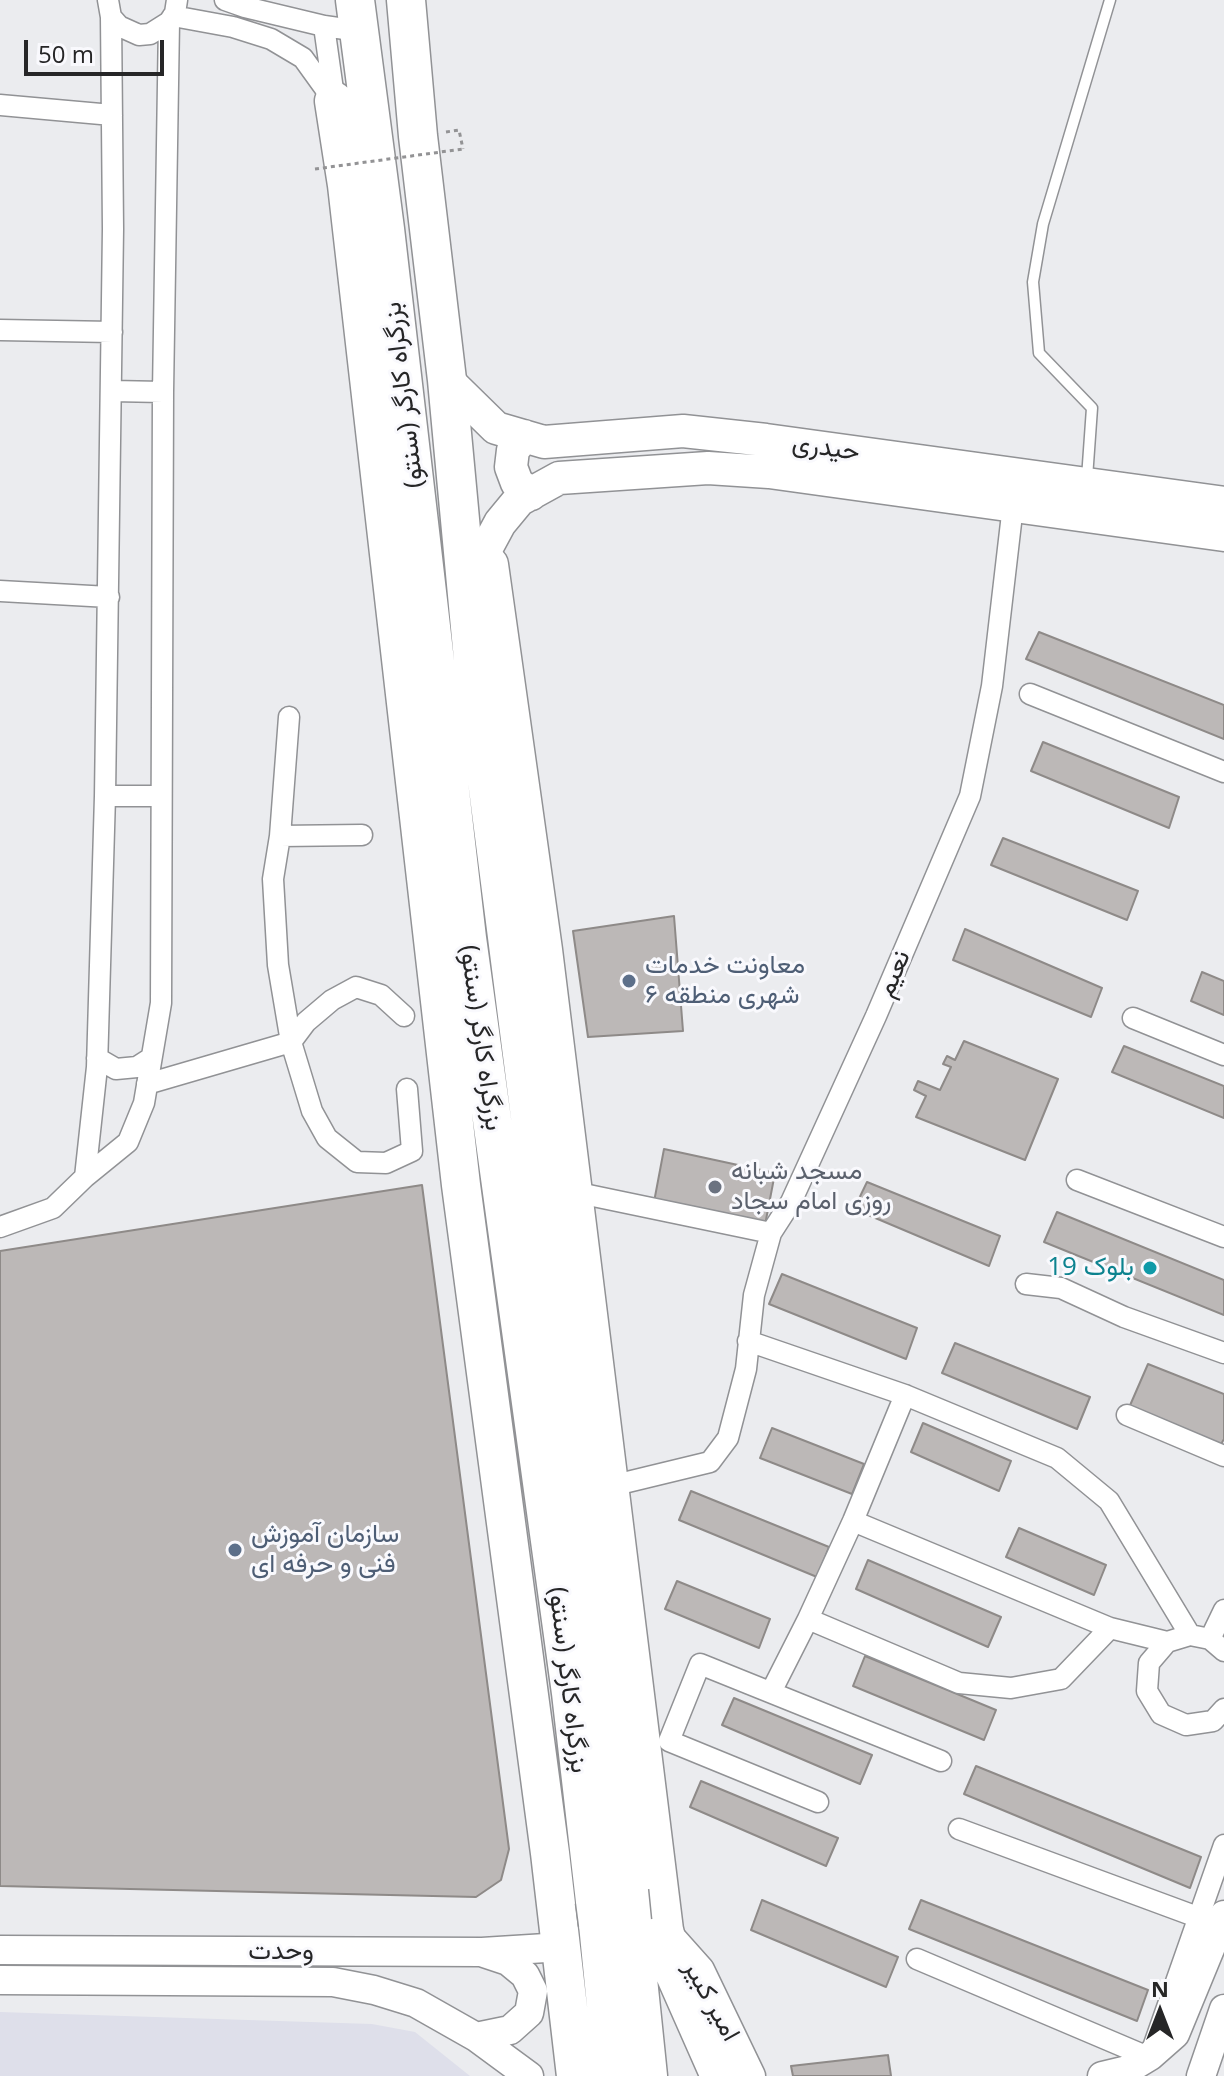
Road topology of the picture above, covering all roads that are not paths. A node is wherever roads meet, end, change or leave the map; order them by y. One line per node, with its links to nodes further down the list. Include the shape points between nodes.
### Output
1 (225, 0): 6 (street)
2 (406, 0): 12 (highway, بزرگراه کارگر (سنتو))
3 (1110, 0): 16 (lane, via 1043,224 1033,282 1039,353 1092,408)
4 (110, 8): 5 (street, via 128,32 139,35 160,30); 9 (street)
5 (173, 13): 7 (street, via 271,39 303,58); 14 (street)
6 (346, 19): 7 (street); 78 (highway, بزرگراه کارگر (سنتو), bridge, via 385,229 467,938 571,1693)
7 (334, 101): 66 (highway, via 461,1185)
8 (0, 105): 9 (street)
9 (112, 115): 11 (street)
10 (0, 330): 11 (street)
11 (112, 332): 13 (street)
12 (447, 380): 15 (main road, حیدری, via 496,428); 21 (highway, via 479,435); 79 (highway, بزرگراه کارگر (سنتو), bridge, via 477,702 604,1688)
13 (112, 391): 14 (street); 23 (street)
14 (163, 392): 28 (street)
15 (524, 436): 17 (main road, حیدری, via 544,442 683,431 766,440); 18 (main road, via 513,450 511,467 517,483)
16 (1086, 484): 17 (main road, حیدری); 19 (main road, حیدری)
17 (1015, 490): 18 (main road, حیدری, via 708,468 559,478); 20 (main road, حیدری); 43 (street, نعیم, via 992,686 970,796 798,1188)
18 (531, 494): 21 (main road, حیدری, via 500,523)
19 (1224, 503)
20 (1224, 535)
21 (486, 549): 41 (highway)
22 (0, 591): 23 (street)
23 (109, 597): 27 (street)
24 (1030, 694): 26 (street)
25 (289, 717): 30 (street)
26 (1224, 772)
27 (105, 796): 28 (street); 35 (street)
28 (161, 796): 36 (street, via 161,1003)
29 (362, 835): 30 (street)
30 (280, 836): 33 (street, via 274,908)
31 (404, 1016): 33 (street, via 381,995 356,987 332,1000)
32 (1133, 1018): 34 (street)
33 (291, 1042): 37 (street); 38 (street, via 312,1111 327,1138 357,1162 386,1163 412,1151)
34 (1224, 1055)
35 (97, 1058): 36 (street, via 116,1069 137,1067); 39 (street)
36 (151, 1058): 37 (street)
37 (147, 1084): 39 (street, via 128,1142)
38 (407, 1089)
39 (85, 1177): 42 (street, via 53,1208)
40 (1077, 1180): 44 (street)
41 (574, 1192): 43 (street); 51 (highway)
42 (0, 1227)
43 (771, 1233): 46 (street, نعیم)
44 (1224, 1237)
45 (1026, 1284): 47 (street, via 1061,1288)
46 (748, 1341): 48 (street); 51 (street, نعیم, via 728,1438 710,1462)
47 (1224, 1353)
48 (905, 1395): 52 (street); 57 (street, via 1057,1458 1109,1501)
49 (1127, 1415): 50 (street)
50 (1224, 1456)
51 (611, 1486): 65 (highway)
52 (853, 1521): 54 (street); 55 (street)
53 (1224, 1610): 57 (street)
54 (808, 1619): 55 (street, via 959,1683 1011,1688 1061,1679); 58 (street)
55 (1110, 1628): 56 (street)
56 (1167, 1642): 57 (street); 59 (street, via 1149,1663 1147,1691 1161,1714 1186,1725 1213,1721)
57 (1208, 1642)
58 (771, 1692): 60 (street); 61 (street, via 700,1664 669,1741)
59 (1224, 1709)
60 (941, 1761)
61 (818, 1802)
62 (959, 1829): 64 (street)
63 (1224, 1845): 64 (street)
64 (1212, 1917): 72 (main road); 74 (street)
65 (664, 1930): 66 (highway, via 637,1915 612,1914 585,1922); 80 (highway, via 674,1972); 81 (main road, امیر کبیر, via 700,1970)
66 (562, 1947): 68 (main road, وحدت); 77 (highway)
67 (0, 1950): 68 (main road, وحدت)
68 (482, 1952): 73 (main road, via 508,1961 525,1975 533,1991 529,2013 510,2030)
69 (917, 1959): 74 (street)
70 (0, 1980): 73 (main road, وحدت, via 333,1982 416,2003)
71 (1224, 2009): 75 (main road)
72 (1175, 2034): 74 (main road); 75 (main road, via 1183,2057)
73 (476, 2037): 76 (main road, وحدت)
74 (1149, 2056): 82 (main road, via 1127,2070)
75 (1204, 2063)
76 (529, 2076)
77 (576, 2076)
78 (613, 2076)
79 (648, 2076)
80 (720, 2076)
81 (751, 2076)
82 (1102, 2076)

